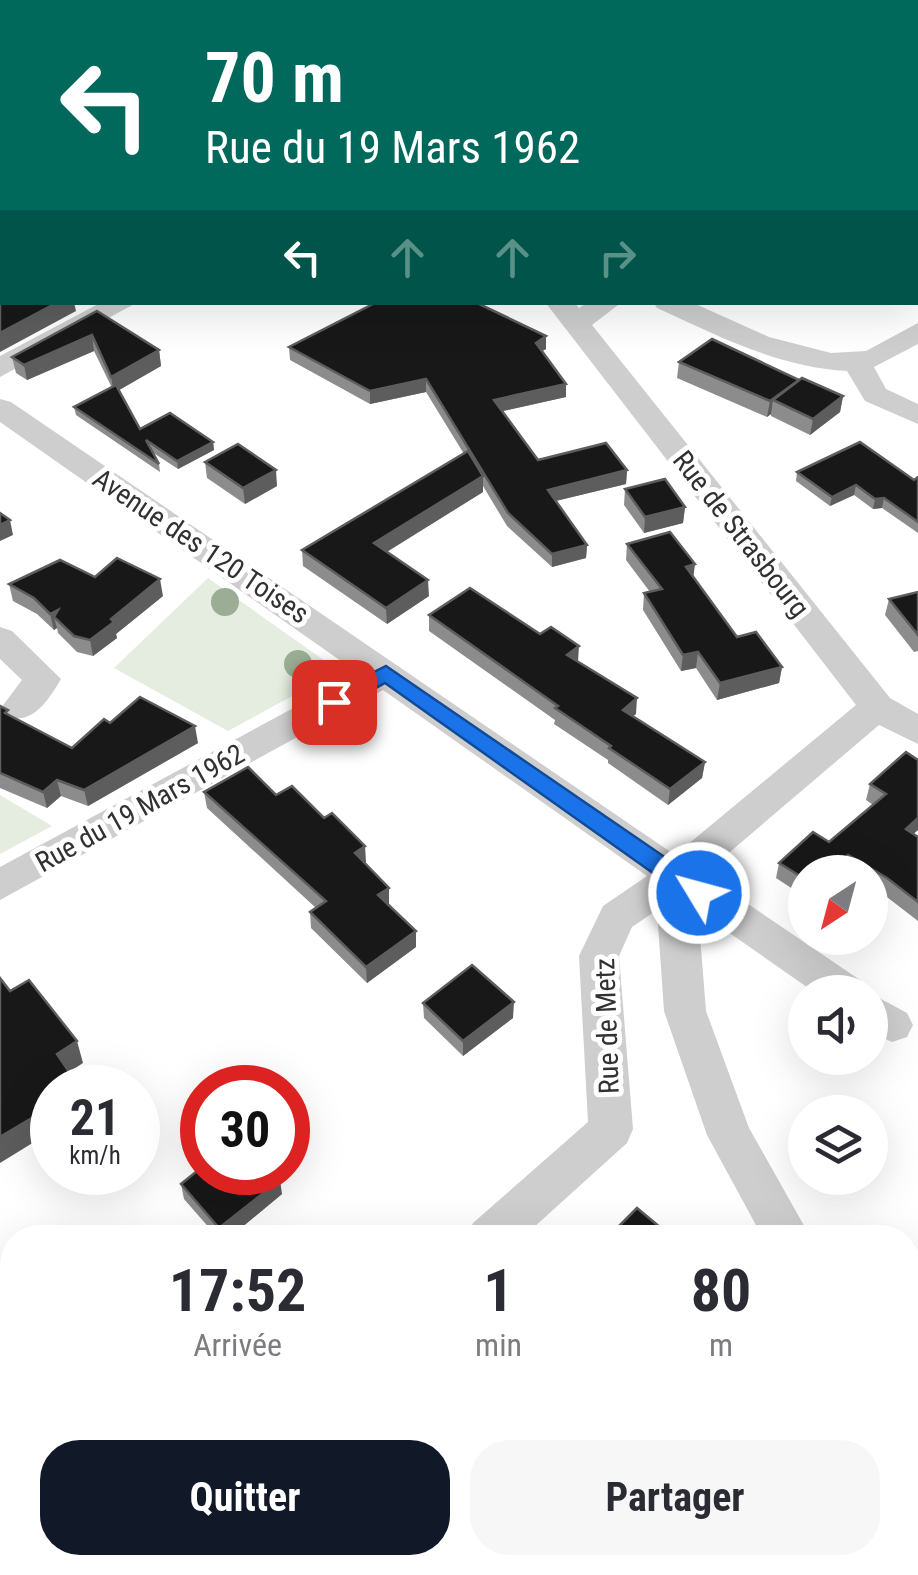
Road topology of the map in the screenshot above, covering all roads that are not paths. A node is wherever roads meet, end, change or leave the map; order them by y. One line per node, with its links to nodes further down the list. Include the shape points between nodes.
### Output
1 (118, 305): 7 (street)
2 (597, 305): 4 (street, Rue de Strasbourg)
3 (674, 305): 6 (street, via 784,355)
4 (567, 313): 12 (street, Rue de Strasbourg)
5 (918, 332): 6 (street)
6 (856, 364): 9 (street, via 875,396)
7 (0, 368)
8 (0, 408): 11 (street, Avenue des 120 Toises)
9 (918, 416)
10 (0, 639): 13 (street, via 43,679)
11 (386, 673): 15 (street, Avenue des 120 Toises); 16 (street, Rue du 19 Mars 1962)
12 (877, 707): 14 (street, Rue de Strasbourg); 15 (street, Rue de Metz)
13 (18, 708)
14 (918, 731)
15 (675, 877): 17 (street, Avenue des 120 Toises); 18 (street, Rue de Metz, via 617,917 598,956 611,1129); 19 (street, via 685,1011 729,1135)
16 (0, 885)
17 (820, 975)
18 (504, 1225)
19 (781, 1225)

